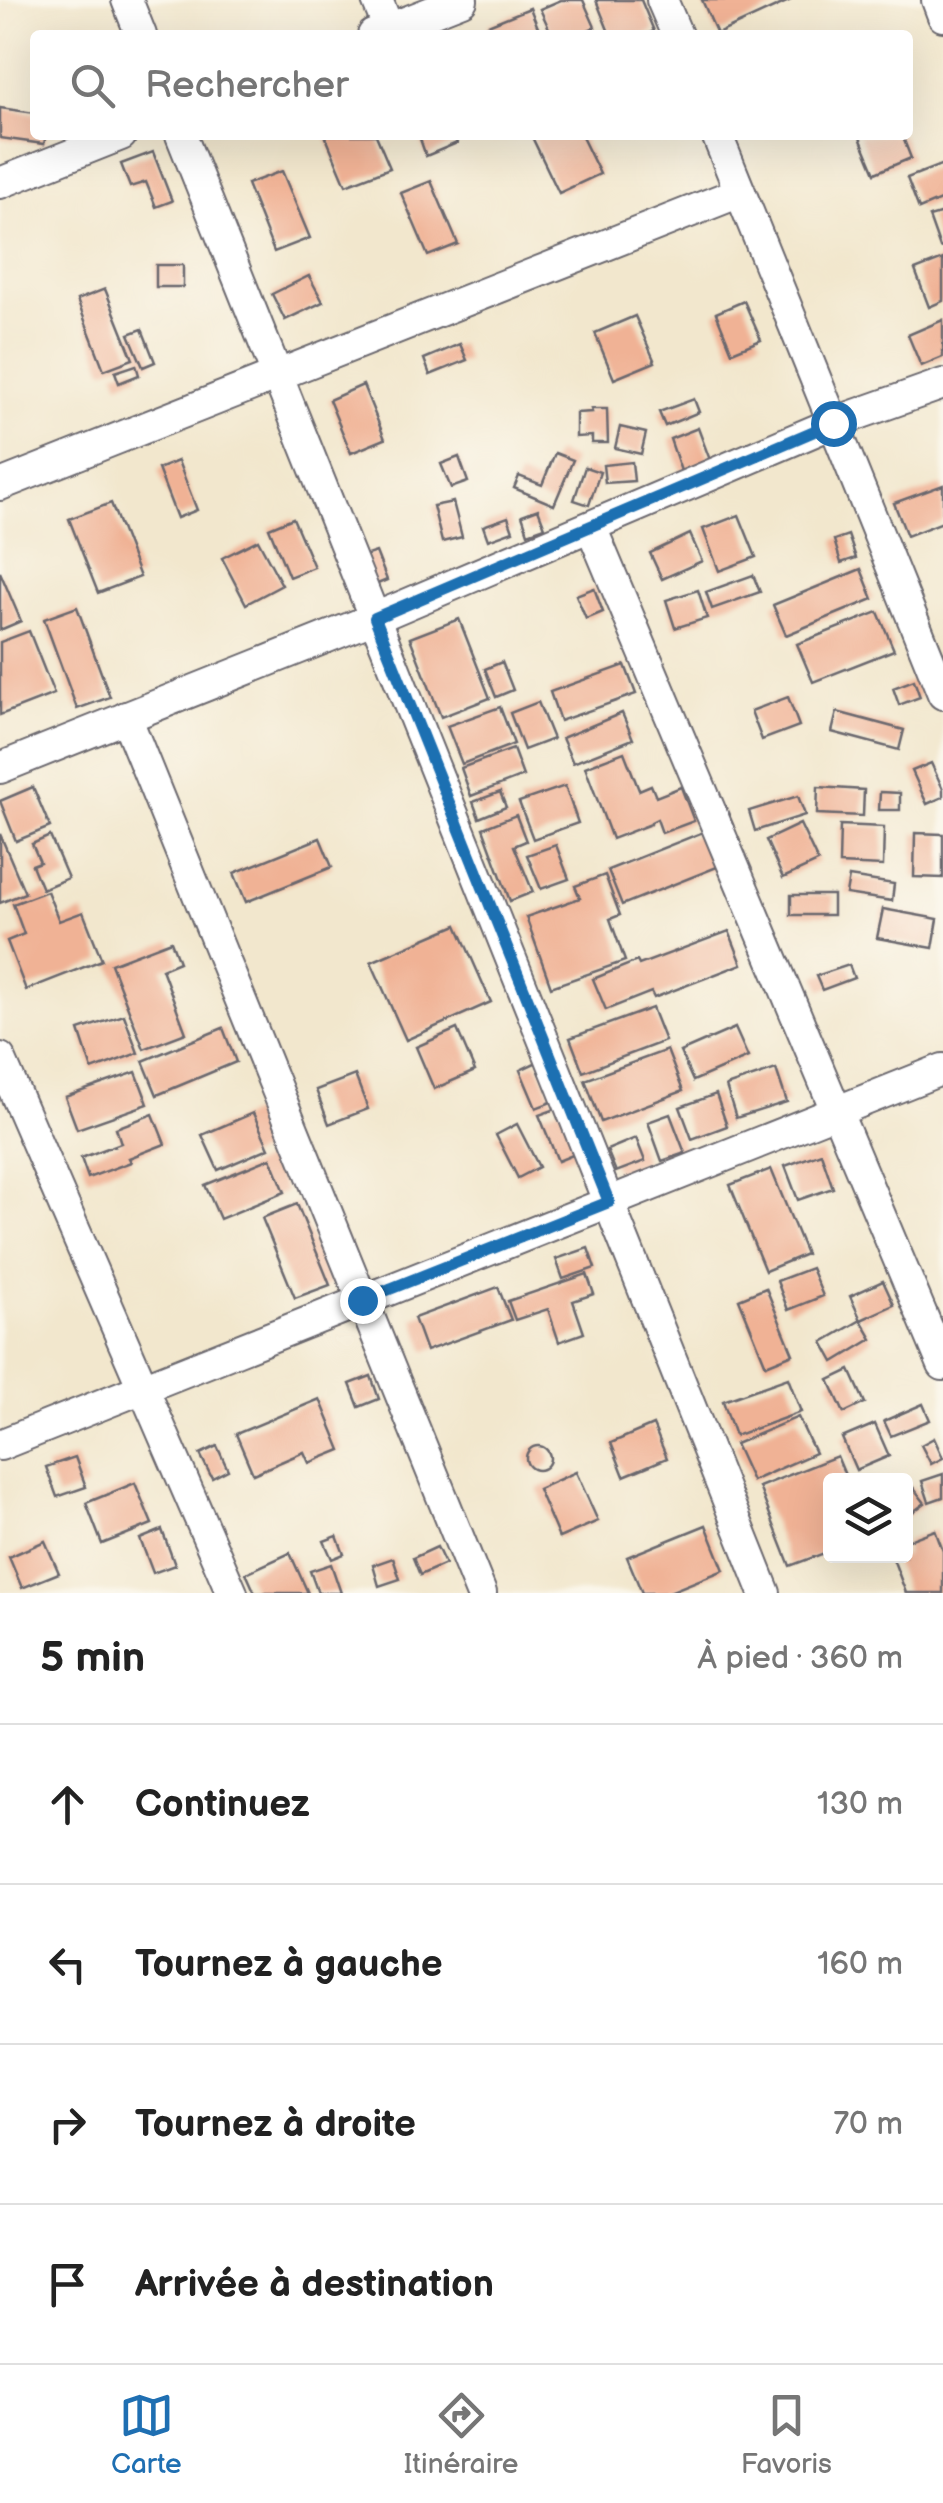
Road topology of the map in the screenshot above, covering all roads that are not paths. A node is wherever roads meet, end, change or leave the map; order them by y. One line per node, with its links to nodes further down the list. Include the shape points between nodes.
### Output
1 (127, 0): 7 (street)
2 (377, 0): 8 (street)
3 (462, 0): 9 (street)
4 (662, 0): 10 (street)
5 (936, 0): 6 (street)
6 (943, 16)
7 (139, 30)
8 (381, 30)
9 (386, 30)
10 (674, 30)
11 (108, 140): 14 (street)
12 (184, 140): 16 (street)
13 (719, 140): 15 (street)
14 (0, 183)
15 (740, 192): 16 (street); 18 (street)
16 (278, 375): 19 (street); 21 (street)
17 (943, 384): 18 (street)
18 (833, 423): 20 (street); 22 (street)
19 (0, 485)
20 (591, 527): 21 (street); 27 (street)
21 (375, 618): 23 (street); 28 (street)
22 (943, 694)
23 (126, 718): 24 (street); 29 (street)
24 (0, 768)
25 (0, 1058): 31 (street)
26 (943, 1069): 27 (street)
27 (836, 1111): 28 (street); 30 (street)
28 (609, 1202): 29 (street); 35 (street)
29 (362, 1300): 31 (street); 34 (street)
30 (943, 1365)
31 (144, 1388): 32 (street); 33 (street)
32 (0, 1444)
33 (232, 1593)
34 (481, 1593)
35 (766, 1593)

